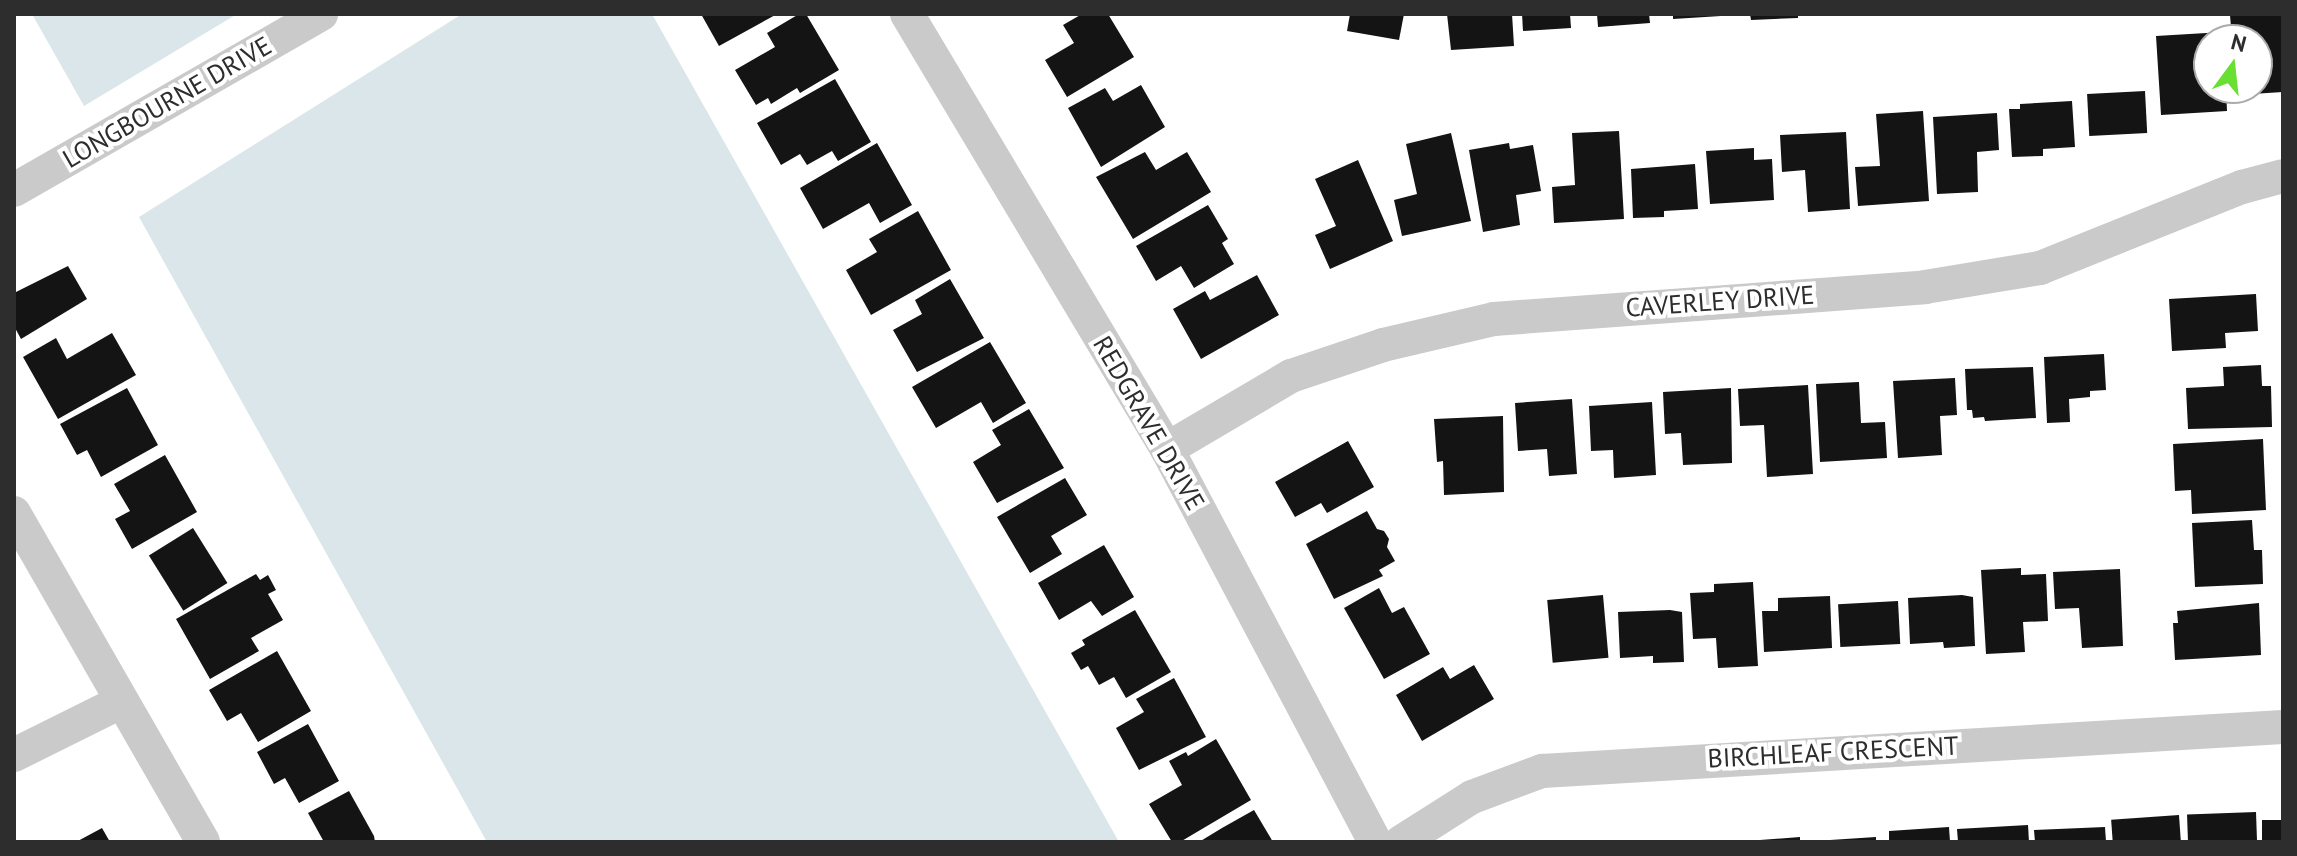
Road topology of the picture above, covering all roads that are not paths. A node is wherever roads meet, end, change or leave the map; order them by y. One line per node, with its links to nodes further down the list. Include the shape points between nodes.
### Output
1 (321, 14): 4 (street, LONGBOURNE DRIVE)
2 (907, 14): 5 (street, REDGRAVE DRIVE)
3 (2283, 176): 5 (street, CAVERLEY DRIVE, via 2242,187 2040,268 1925,287 1507,318 1383,345 1291,376)
4 (14, 190)
5 (1167, 449): 11 (street, REDGRAVE DRIVE)
6 (14, 513): 7 (street)
7 (121, 702): 9 (street); 10 (street)
8 (2283, 727): 12 (street, BIRCHLEAF CRESCENT, via 1542,771 1472,797)
9 (14, 755)
10 (203, 842)
11 (1375, 842)
12 (1401, 842)

